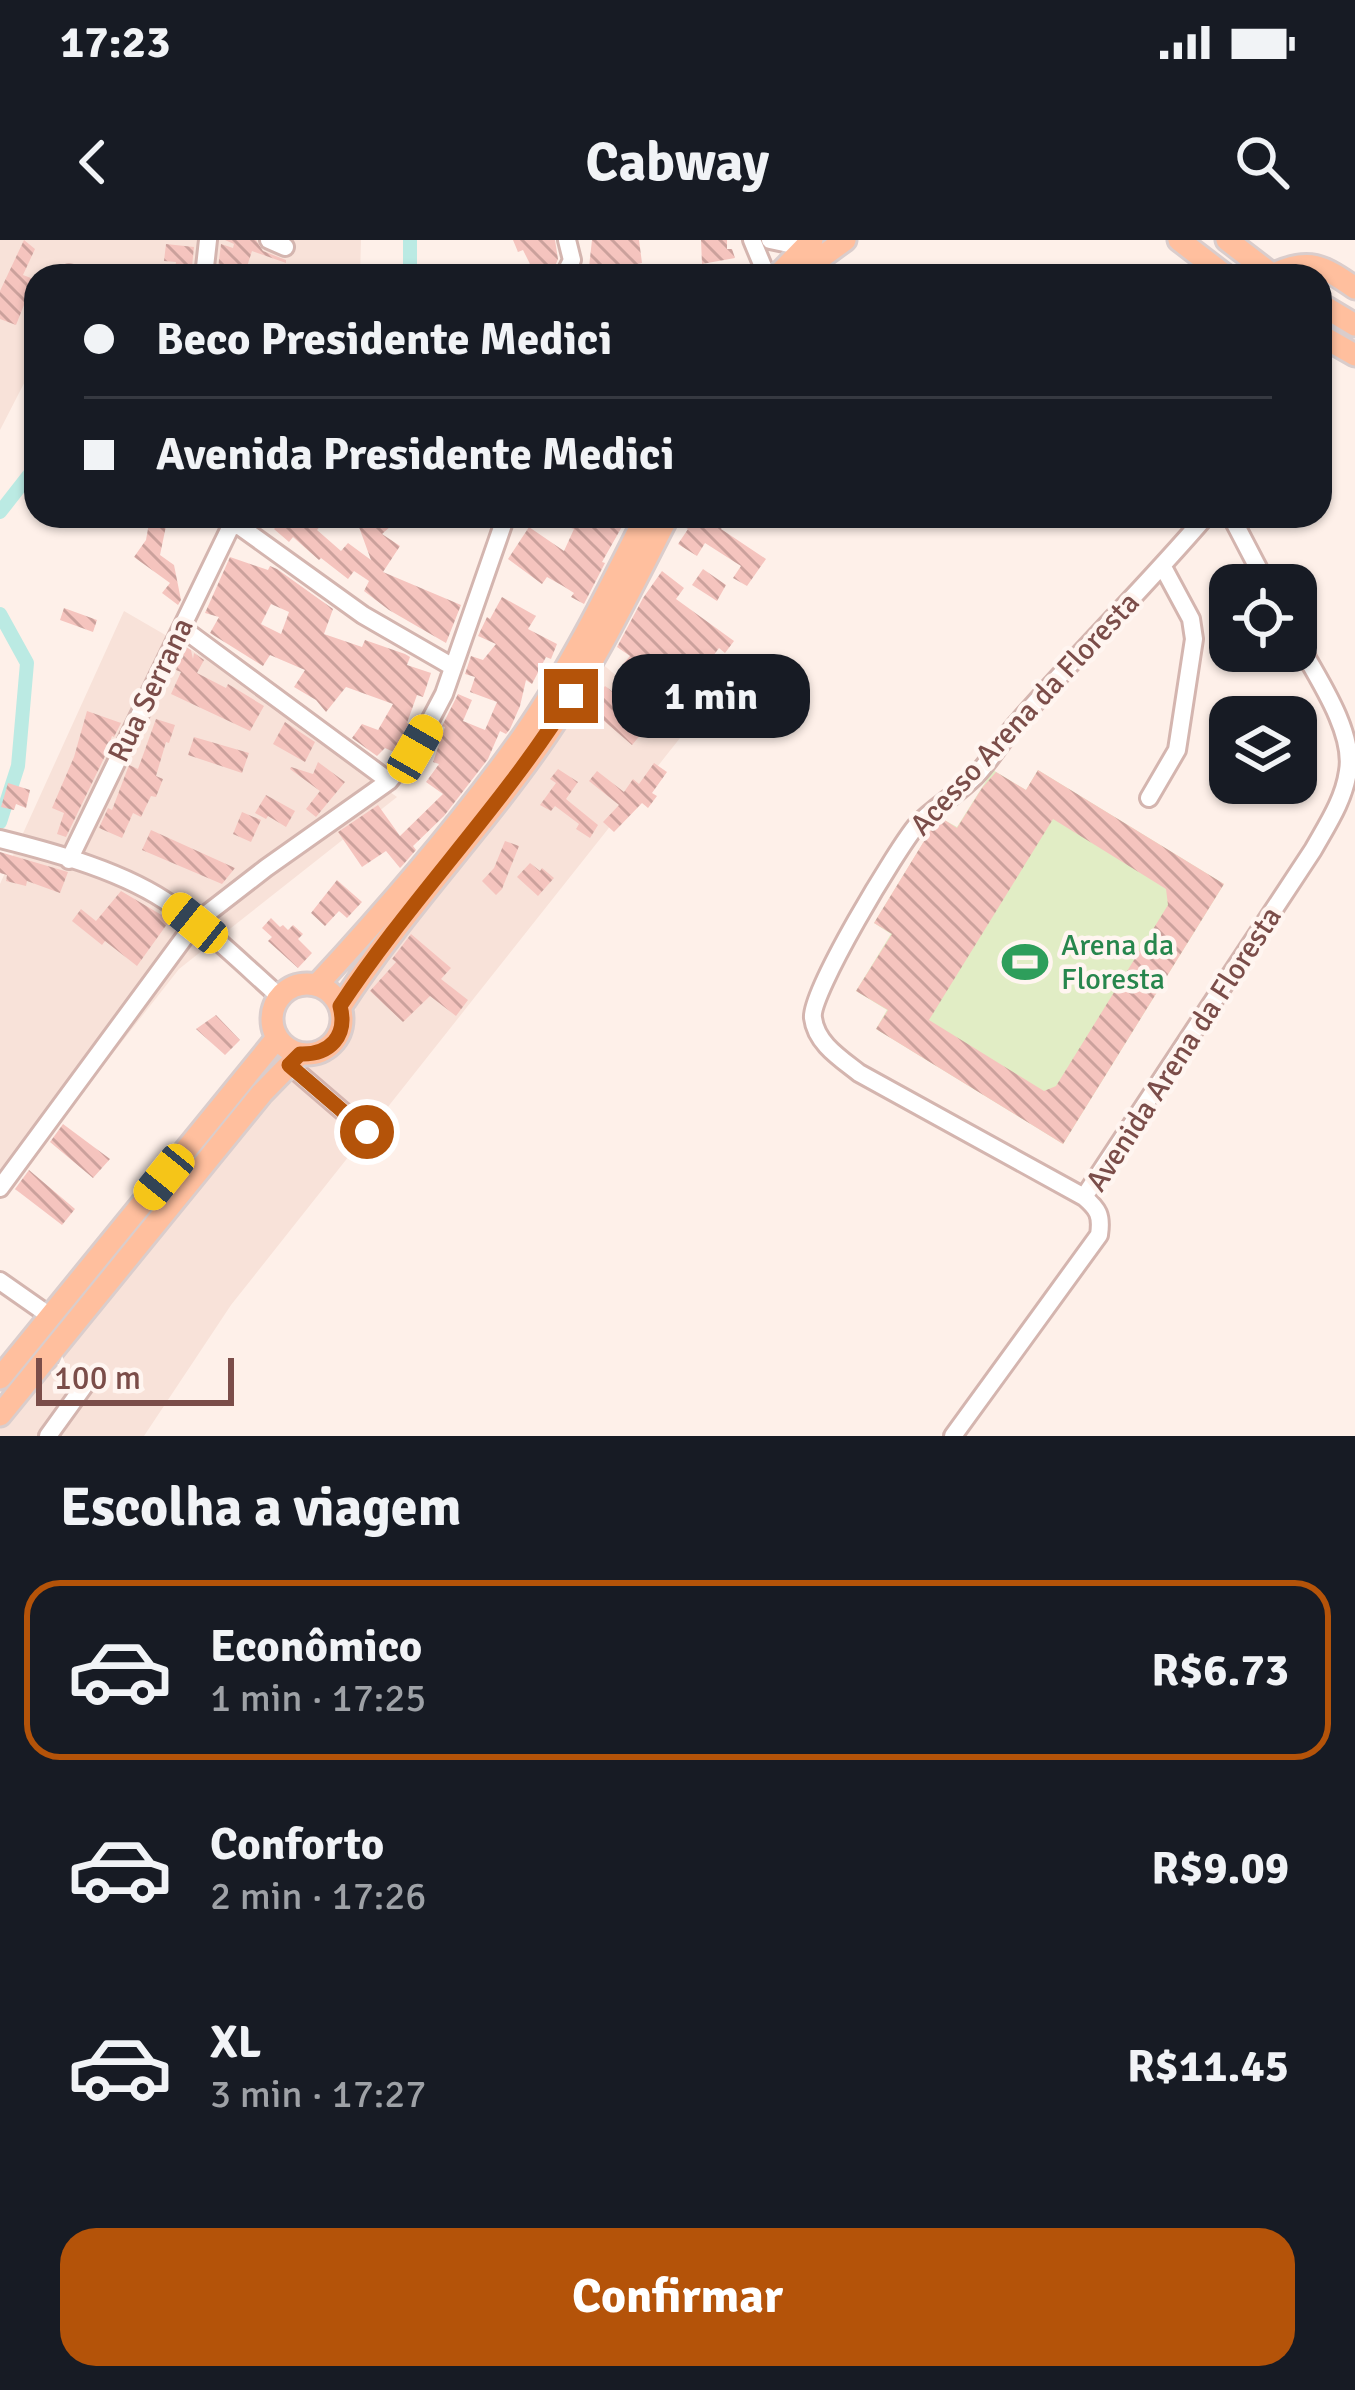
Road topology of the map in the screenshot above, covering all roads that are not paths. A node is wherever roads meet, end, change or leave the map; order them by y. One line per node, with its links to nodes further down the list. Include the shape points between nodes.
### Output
1 (752, 240): 2 (street)
2 (767, 240): 6 (street)
3 (845, 240): 7 (main road)
4 (1180, 240): 8 (main road)
5 (1228, 240): 9 (main road)
6 (808, 243)
7 (816, 264)
8 (1211, 264)
9 (1257, 264)
10 (230, 528): 19 (street, Rua Serrana)
11 (242, 528): 20 (street, Rua Serrana, via 363,615)
12 (502, 528): 20 (street)
13 (640, 528): 27 (main road, via 526,732)
14 (662, 528): 29 (main road, via 548,733)
15 (1196, 528): 18 (street, Acesso Arena da Floresta)
16 (1237, 528): 17 (street)
17 (1257, 564)
18 (1163, 567): 23 (street, via 1194,639 1177,749); 34 (street, Acesso Arena da Floresta, via 978,774 916,827 856,921 812,1014 831,1051 859,1073)
19 (182, 628): 22 (street); 25 (street, Rua Serrana)
20 (454, 667): 22 (street, via 433,718)
21 (1313, 672): 34 (street, Avenida Arena da Floresta, via 1342,730 1349,766 1334,813)
22 (389, 781): 26 (street)
23 (1149, 798)
24 (0, 838): 25 (street)
25 (69, 860): 26 (street, via 148,890)
26 (195, 923): 28 (street); 33 (street)
27 (317, 985): 28 (main road, via 296,985); 29 (main road)
28 (280, 997): 30 (main road, via 272,1017)
29 (340, 1006): 31 (main road, via 342,1028 331,1046)
30 (277, 1038): 31 (main road); 36 (main road)
31 (294, 1059): 32 (street); 39 (main road)
32 (367, 1132)
33 (0, 1188)
34 (1084, 1197): 41 (street, Avenida Arena da Floresta, via 1098,1209 1099,1235)
35 (0, 1281): 36 (street)
36 (50, 1316): 37 (main road)
37 (0, 1378)
38 (84, 1386): 40 (street)
39 (0, 1415)
40 (48, 1436)
41 (953, 1436)

